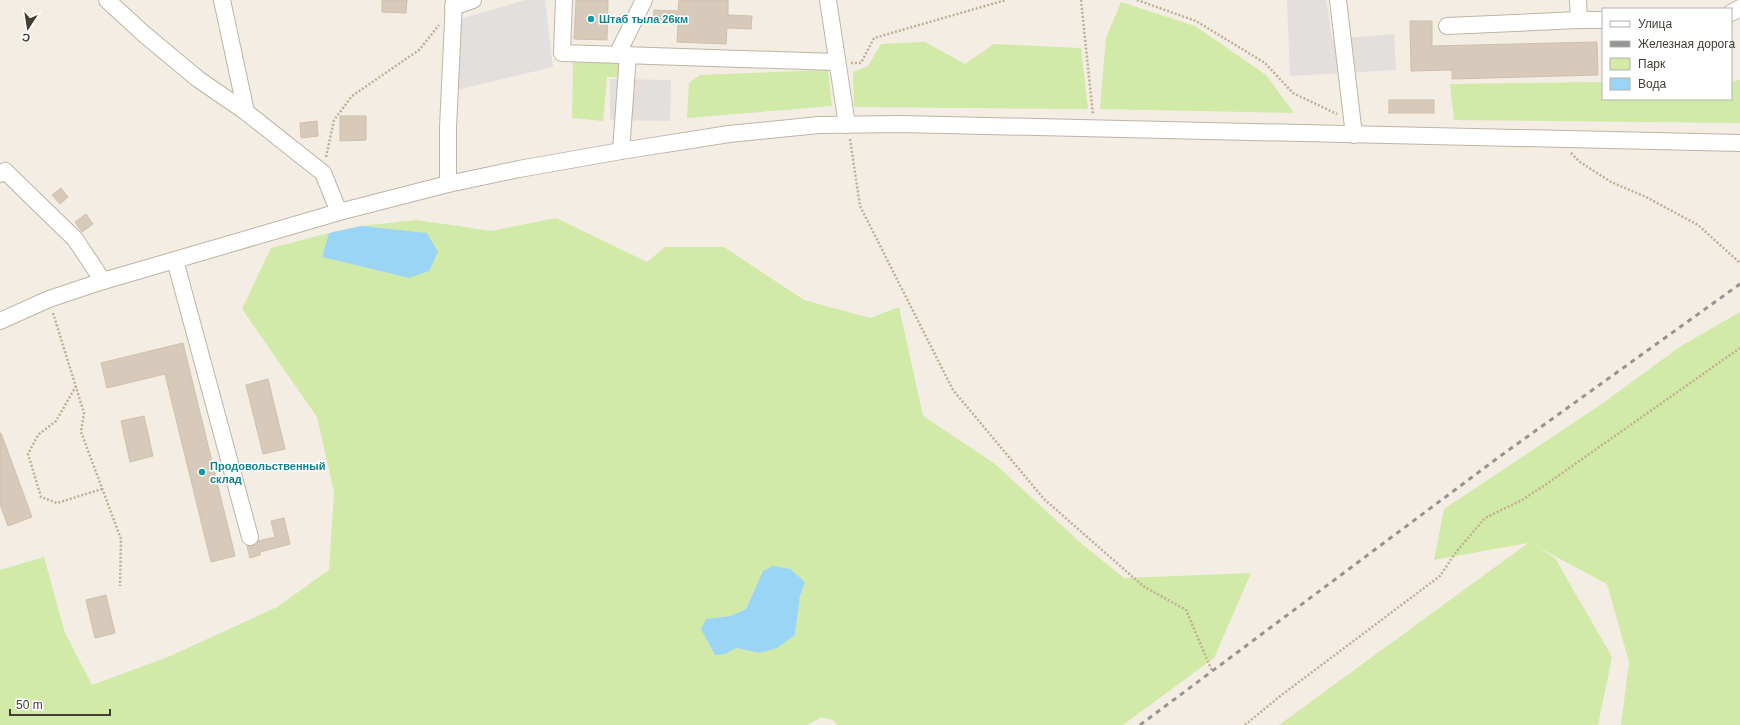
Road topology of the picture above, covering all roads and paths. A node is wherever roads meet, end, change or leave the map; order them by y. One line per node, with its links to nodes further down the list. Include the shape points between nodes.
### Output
1 (108, 0): 20 (street, via 198,79)
2 (222, 0): 20 (street)
3 (473, 0): 13 (street)
4 (564, 0): 18 (street, via 562,53)
5 (644, 0): 18 (street)
6 (828, 0): 19 (street)
7 (1006, 0): 19 (path, via 874,38 861,63)
8 (1081, 0): 23 (path)
9 (1137, 0): 14 (path)
10 (1144, 0): 14 (path)
11 (1338, 0): 22 (street)
12 (1578, 0): 15 (street)
13 (453, 3): 28 (path, via 420,50 352,96 334,120); 29 (street)
14 (1150, 5): 22 (path, via 1196,21 1265,63 1294,93)
15 (1579, 20): 16 (street); 17 (street)
16 (1602, 20)
17 (1447, 26)
18 (622, 55): 19 (street); 26 (street)
19 (836, 62): 21 (street)
20 (246, 112): 28 (street)
21 (847, 125): 23 (street); 26 (street, via 819,125 729,134); 41 (path, via 860,206 953,390 1044,499 1143,586 1186,610)
22 (1353, 128): 23 (street); 24 (street)
23 (1095, 129)
24 (1558, 139): 25 (street); 32 (path, via 1580,162 1611,182 1646,197 1698,225)
25 (1740, 143)
26 (621, 151): 29 (street)
27 (0, 174): 33 (street, via 5,171 75,239)
28 (323, 174): 30 (street)
29 (448, 184): 30 (street)
30 (339, 212): 31 (street)
31 (175, 260): 33 (street); 39 (street)
32 (1740, 263)
33 (103, 281): 34 (street)
34 (49, 299): 35 (street); 37 (path)
35 (0, 321)
36 (1740, 348): 42 (path, via 1548,483 1522,500 1485,518 1456,552 1440,576)
37 (76, 386): 38 (path, via 84,413 81,432); 38 (path, via 56,421 38,435 28,454 41,497 57,503)
38 (102, 489): 40 (path, via 121,539)
39 (250, 537)
40 (120, 586)
41 (1212, 671)
42 (1245, 725)

